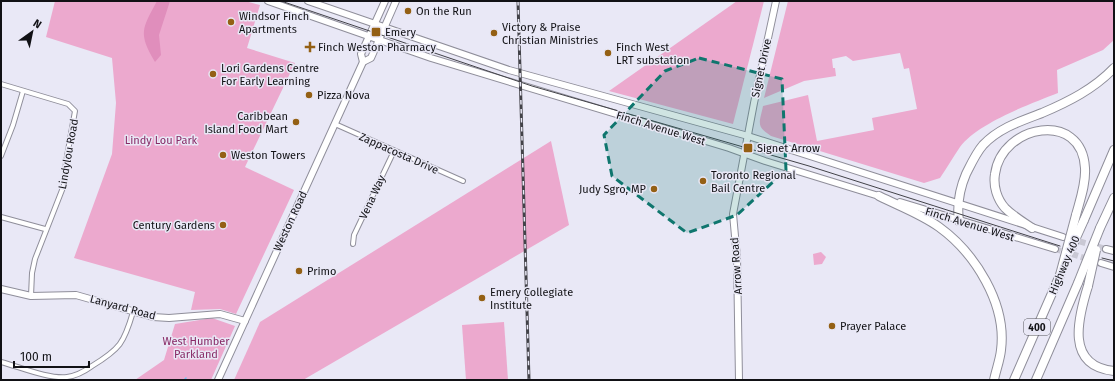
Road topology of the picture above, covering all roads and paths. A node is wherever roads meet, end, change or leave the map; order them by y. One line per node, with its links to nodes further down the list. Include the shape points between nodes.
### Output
1 (268, 1): 8 (main road, Finch Avenue West)
2 (308, 1): 6 (main road, Finch Avenue West)
3 (384, 1): 6 (main road, Weston Road)
4 (396, 1): 7 (main road, Weston Road)
5 (776, 1): 15 (main road, Signet Drive)
6 (376, 23): 7 (main road, Finch Avenue West); 8 (main road, Weston Road)
7 (386, 27): 9 (main road, Weston Road); 15 (main road, Finch Avenue West, via 509,70)
8 (370, 36): 9 (main road, Finch Avenue West); 10 (main road, Weston Road, via 361,54)
9 (379, 40): 10 (main road, Weston Road, via 371,58); 18 (main road, Finch Avenue West, via 483,75)
10 (364, 62): 14 (main road, Weston Road)
11 (1114, 68): 23 (highway, via 1089,89 1058,106 1004,129 988,140 970,166 961,188)
12 (1, 84): 13 (street, Lindylou Road)
13 (23, 91): 19 (street); 28 (street, Lindylou Road, via 68,104 75,111 64,185)
14 (335, 124): 17 (street, Zappacosta Drive); 40 (main road, Weston Road)
15 (748, 136): 18 (main road, Signet Drive); 23 (main road, Finch Avenue West)
16 (1114, 150): 36 (highway, Highway 400 / 400, bridge)
17 (394, 151): 20 (street, Zappacosta Drive); 30 (street, Vena Way, via 354,235)
18 (745, 154): 21 (main road, Finch Avenue West); 44 (main road, Arrow Road, via 733,214 737,258)
19 (1, 156)
20 (463, 181)
21 (879, 196): 25 (main road, Finch Avenue West); 45 (highway, via 938,226 956,240 977,264 1000,322 1001,350)
22 (1114, 198): 27 (highway, Highway 400 / 400)
23 (960, 205): 25 (highway); 26 (main road, Finch Avenue West)
24 (1, 217): 28 (street)
25 (959, 221): 32 (main road, Finch Avenue West)
26 (1032, 228): 29 (main road, Finch Avenue West); 36 (highway, bridge, via 1005,208 997,194 994,177 1004,149 1020,137 1035,131 1060,132 1073,140 1082,153 1085,177)
27 (1100, 228): 42 (highway, bridge, via 1079,315 1077,339 1084,356 1097,367); 47 (highway, Highway 400 / 400, bridge)
28 (45, 229): 38 (street, Lindylou Road, via 32,267)
29 (1063, 237)
30 (354, 244)
31 (1106, 249): 33 (main road)
32 (1055, 250)
33 (1114, 251)
34 (1101, 263): 35 (main road)
35 (1114, 267)
36 (1060, 274): 46 (highway, Highway 400 / 400)
37 (1, 289): 38 (main road, Lanyard Road)
38 (31, 296): 39 (main road, Lanyard Road, via 76,295)
39 (133, 312): 40 (main road, Lanyard Road, via 169,318 220,314); 41 (street, via 126,336 116,350 102,361 75,375 66,377 40,373)
40 (245, 321): 43 (main road, Weston Road)
41 (1, 362)
42 (1114, 371)
43 (218, 380)
44 (739, 380)
45 (994, 380)
46 (1014, 380)
47 (1036, 380)

